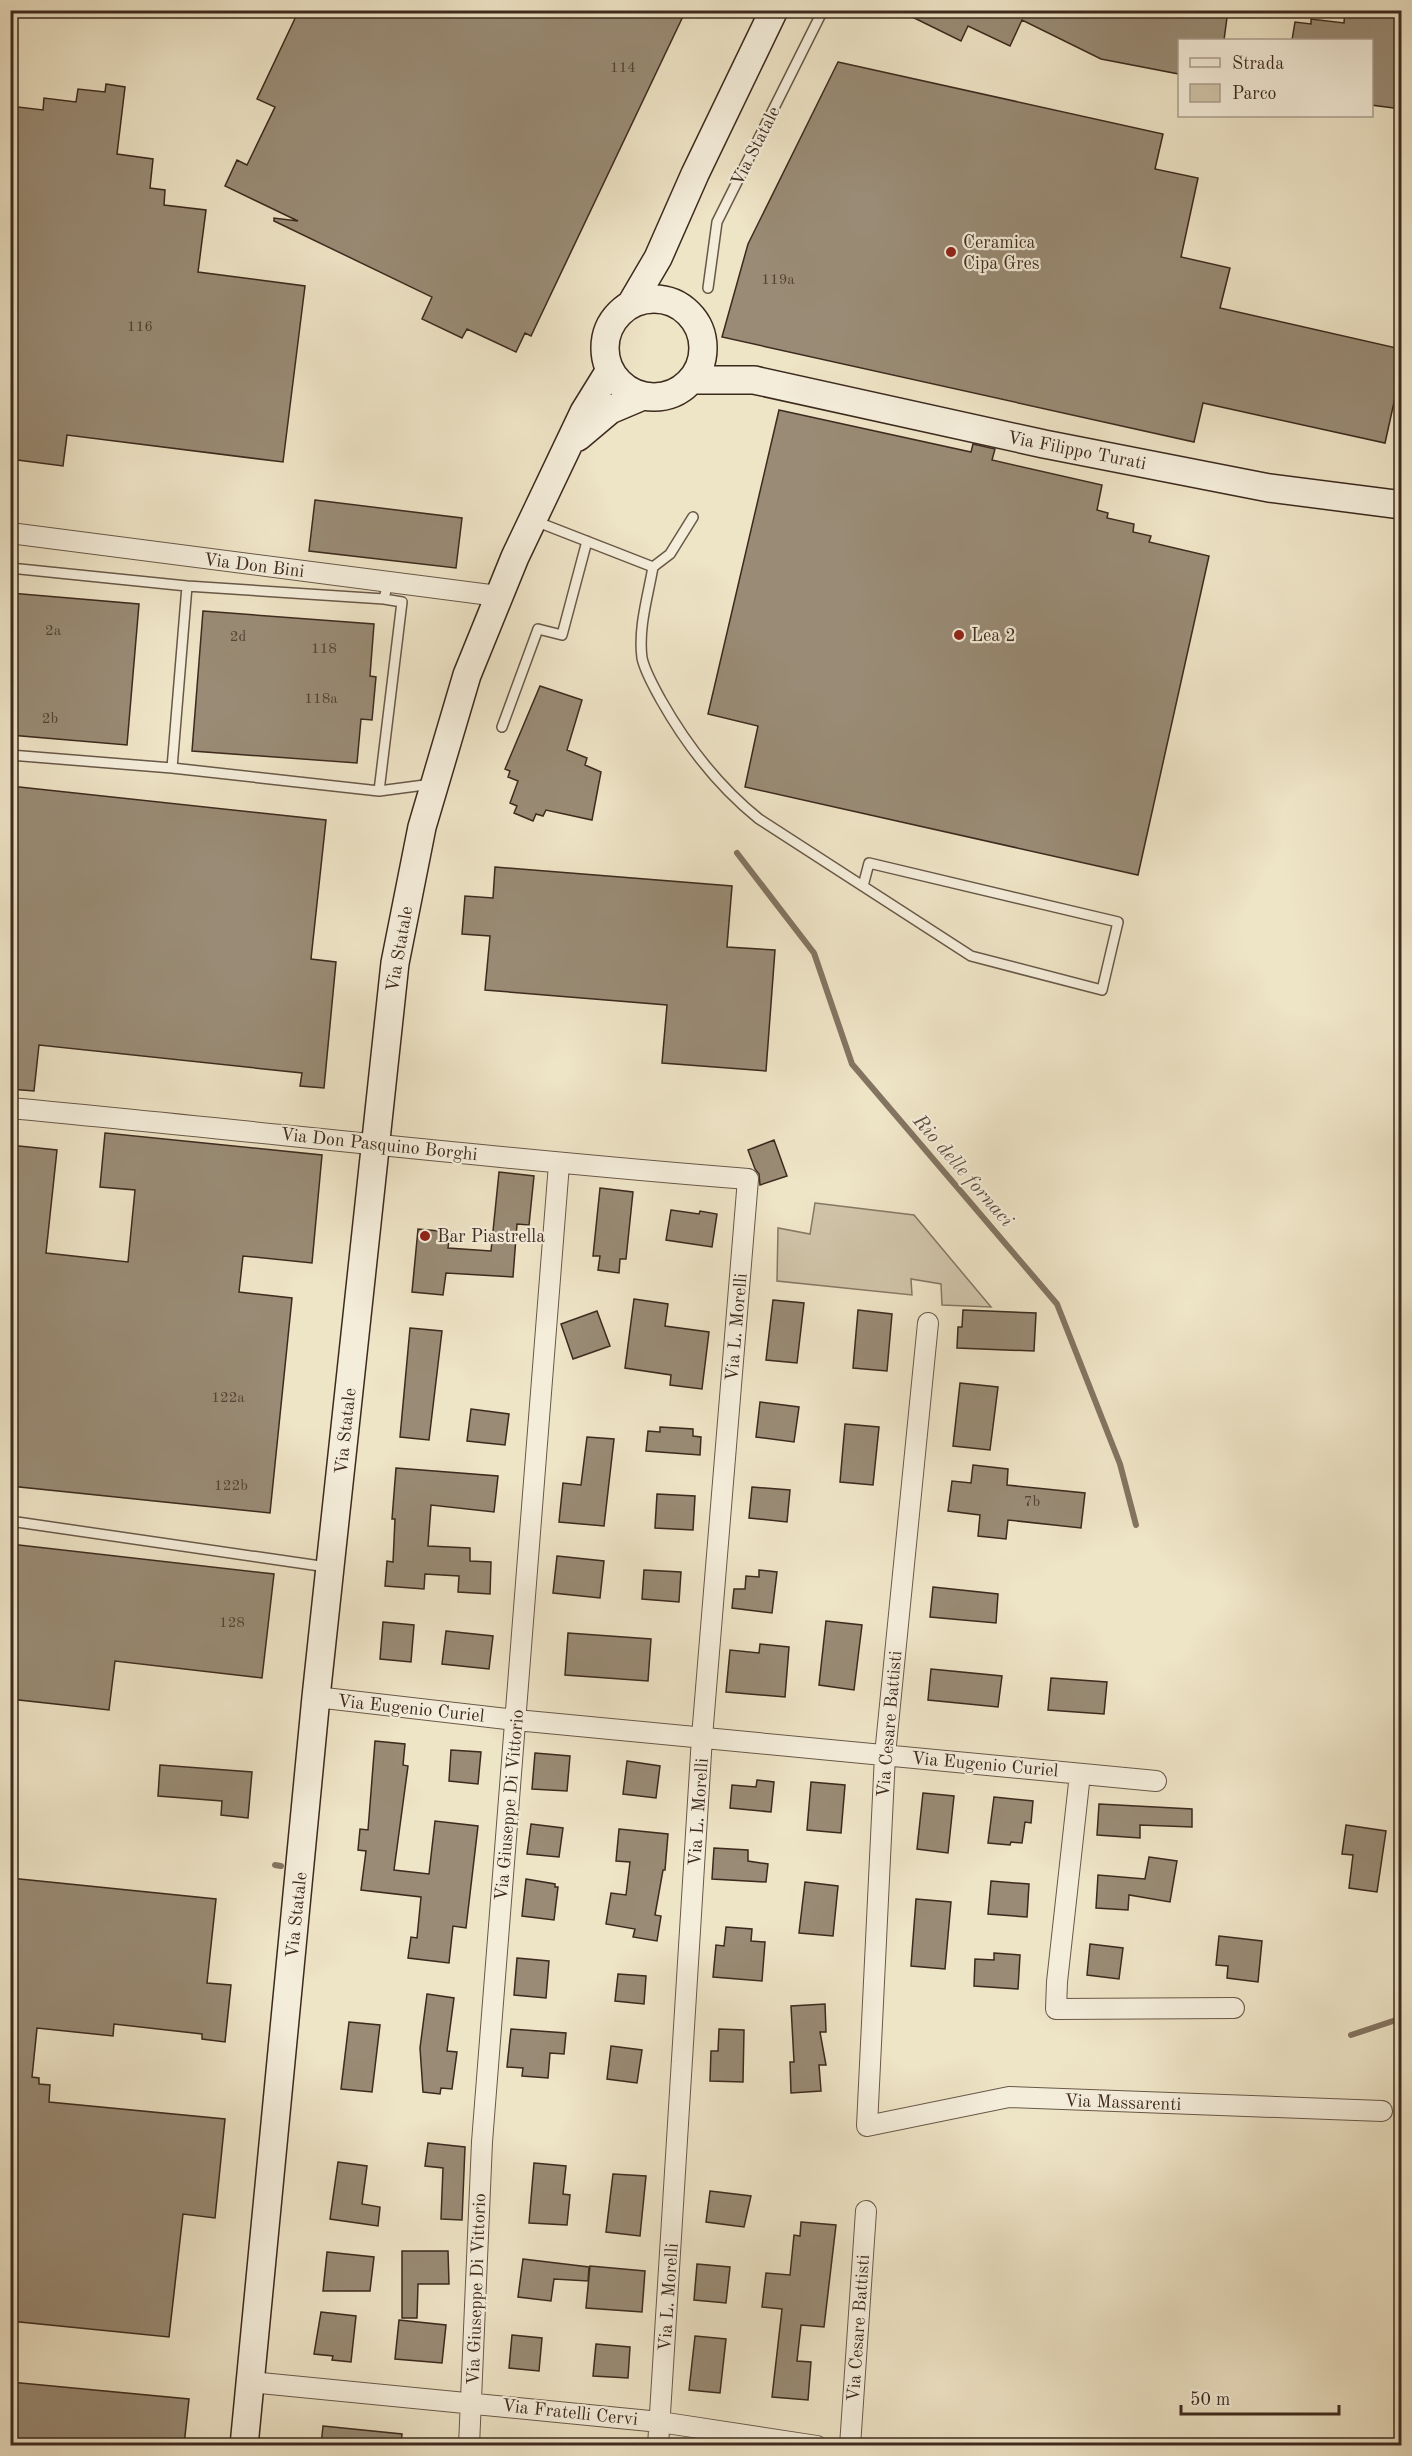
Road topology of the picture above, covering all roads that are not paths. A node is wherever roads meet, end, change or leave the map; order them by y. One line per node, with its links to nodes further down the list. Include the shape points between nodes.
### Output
1 (774, 10): 3 (main road)
2 (823, 10): 4 (lane, Via Statale, via 717,222)
3 (658, 258): 5 (main road); 6 (main road)
4 (708, 288)
5 (674, 303): 6 (main road, via 645,299); 7 (main road, via 694,320)
6 (632, 304): 8 (main road, via 619,313 608,333 605,356)
7 (703, 346): 9 (main road); 10 (main road, Via Filippo Turati)
8 (610, 370): 11 (main road, via 618,382); 12 (main road, Via Statale)
9 (692, 380): 10 (main road, Via Filippo Turati); 11 (main road, Via Statale, via 670,395)
10 (754, 380): 13 (main road, Via Filippo Turati, via 1044,444 1235,481)
11 (643, 396): 12 (main road, Via Statale, via 610,410)
12 (568, 446): 15 (main road, Via Statale)
13 (1401, 505)
14 (693, 517): 18 (lane, via 670,554)
15 (532, 520): 17 (lane); 22 (main road, Via Statale)
16 (10, 533): 21 (street, Via Don Bini)
17 (587, 542): 18 (lane); 23 (lane, via 562,635 538,629)
18 (652, 567): 28 (lane, via 641,637 643,660 673,722 699,759 738,802)
19 (10, 568): 20 (lane)
20 (187, 586): 21 (lane); 25 (lane)
21 (386, 591): 22 (street, Via Don Bini); 27 (lane, via 402,602)
22 (498, 596): 26 (main road, Via Statale, via 467,675)
23 (502, 727)
24 (10, 755): 25 (lane)
25 (171, 768): 27 (lane)
26 (435, 784): 27 (lane); 30 (main road, Via Statale, via 422,827 394,963)
27 (379, 791)
28 (863, 886): 28 (lane, via 971,956 1102,990 1119,922 869,863)
29 (10, 1108): 30 (street, Via Don Pasquino Borghi)
30 (375, 1143): 31 (street, Via Don Pasquino Borghi); 35 (main road, Via Statale)
31 (559, 1164): 32 (street, Via Don Pasquino Borghi); 37 (street, Via Giuseppe Di Vittorio)
32 (748, 1179): 38 (street, Via L. Morelli)
33 (928, 1323): 39 (street, Via Cesare Battisti)
34 (10, 1521): 35 (lane)
35 (330, 1568): 36 (main road, Via Statale)
36 (316, 1697): 37 (street, Via Eugenio Curiel); 46 (main road, Via Statale)
37 (516, 1720): 38 (street, Via Eugenio Curiel); 47 (street, Via Giuseppe Di Vittorio, via 482,2142)
38 (702, 1737): 39 (street, Via Eugenio Curiel); 48 (street, Via L. Morelli)
39 (885, 1755): 40 (street, Via Eugenio Curiel); 44 (street, Via Cesare Battisti)
40 (1080, 1773): 41 (street, Via Eugenio Curiel); 42 (street, Via Eugenio Curiel, via 1056,2009)
41 (1156, 1781)
42 (1234, 2008)
43 (1382, 2111): 44 (street, Via Massarenti, via 1009,2097)
44 (867, 2126)
45 (866, 2211): 53 (street, Via Cesare Battisti)
46 (250, 2382): 47 (street, Via Fratelli Cervi); 49 (main road, Via Statale)
47 (471, 2402): 48 (street, Via Fratelli Cervi); 50 (street, Via Giuseppe Di Vittorio)
48 (660, 2422): 51 (street, Via L. Morelli); 52 (street, Via Fratelli Cervi)
49 (244, 2445)
50 (469, 2445)
51 (658, 2445)
52 (817, 2445)
53 (850, 2445)

